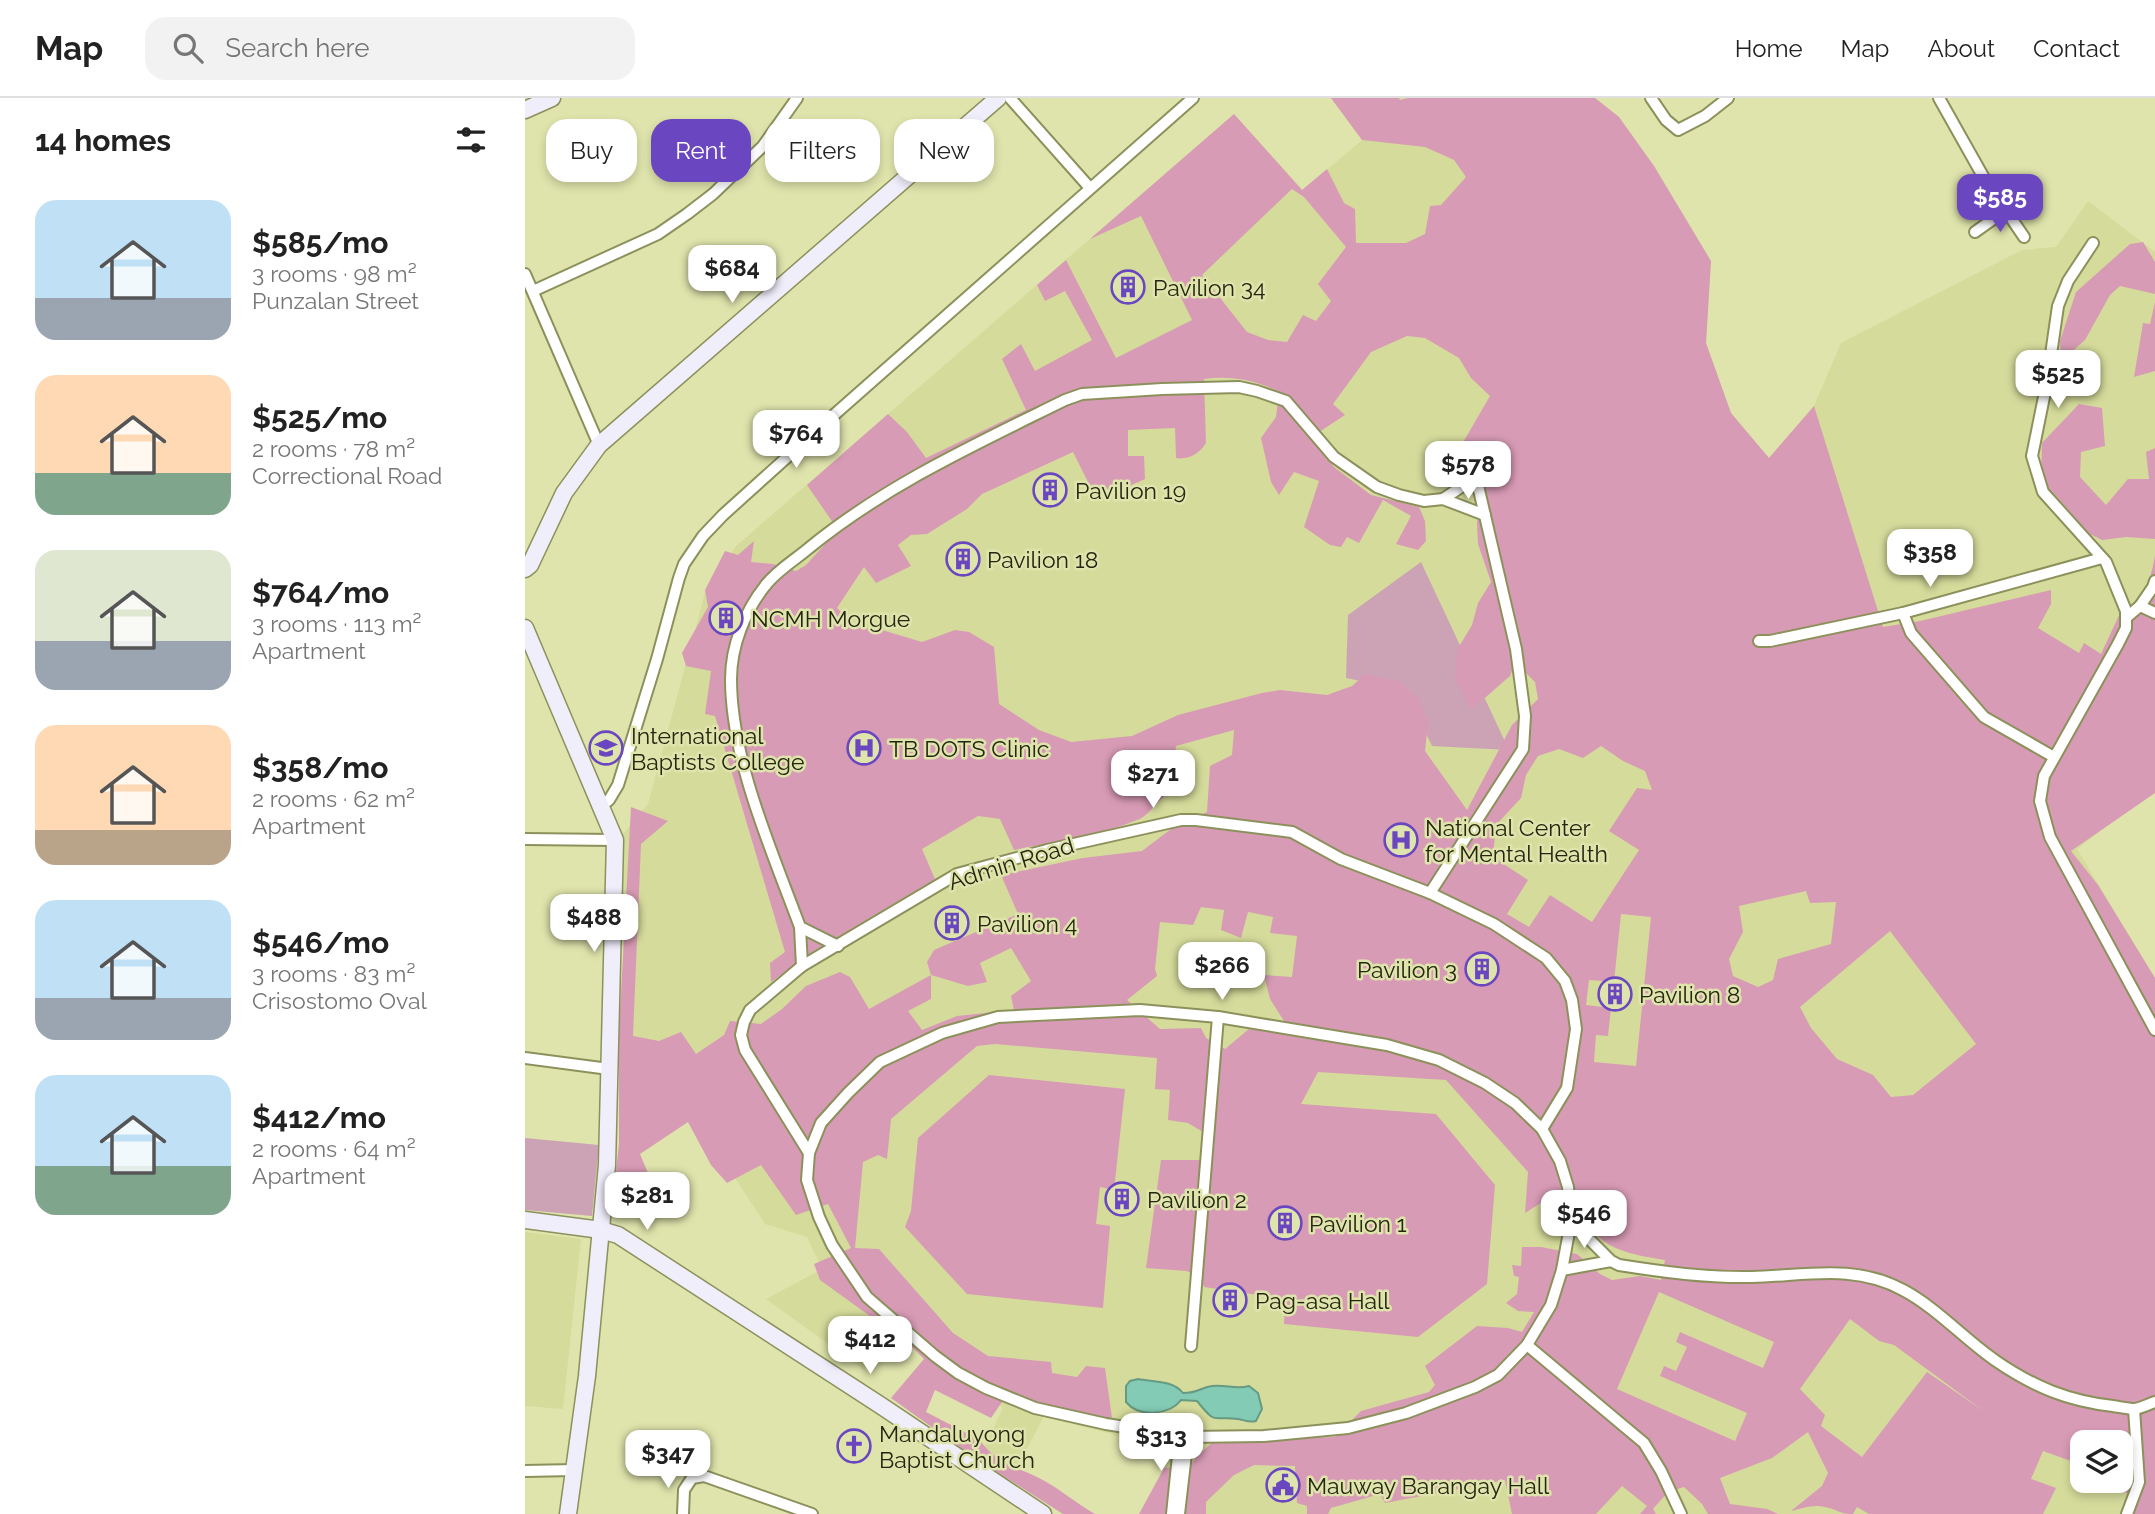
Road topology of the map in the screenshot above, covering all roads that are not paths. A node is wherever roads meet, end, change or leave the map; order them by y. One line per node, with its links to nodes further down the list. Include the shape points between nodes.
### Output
1 (552, 98): 9 (main road)
2 (797, 98): 16 (street, via 763,146 687,214 658,234)
3 (998, 98): 17 (main road)
4 (1010, 98): 10 (street)
5 (1193, 98): 10 (street)
6 (1651, 98): 7 (street, via 1678,130)
7 (1728, 98)
8 (1939, 98): 11 (street)
9 (525, 110)
10 (1090, 188): 30 (street, via 703,536 682,571 618,785)
11 (2006, 210): 12 (street); 13 (street)
12 (1975, 232)
13 (2024, 237)
14 (2093, 243): 20 (street, via 2058,306 2032,456 2043,492)
15 (525, 274): 16 (street)
16 (533, 291): 17 (street)
17 (599, 445): 21 (main road, via 564,493)
18 (1443, 499): 19 (street); 19 (street, via 1476,477); 34 (street, via 1424,501 1377,487 1334,457 1286,401 1238,387 1162,389 1082,394 1065,400 928,467 844,519 767,583 749,607 731,677 736,741)
19 (1485, 515): 33 (street, via 1521,679 1523,749)
20 (2102, 558): 24 (street); 26 (street)
21 (525, 569)
22 (2155, 581): 23 (street)
23 (2140, 606): 25 (street); 26 (street)
24 (1903, 613): 28 (street); 29 (street, via 1911,633 1984,717)
25 (2155, 613)
26 (2127, 617): 29 (street, via 2118,644)
27 (525, 628): 30 (main road)
28 (1759, 641)
29 (2054, 757): 38 (street, via 2044,776 2040,802 2050,837)
30 (601, 806): 32 (main road)
31 (525, 839): 32 (street)
32 (615, 840): 40 (main road)
33 (1430, 894): 35 (street, Admin Road, via 1341,859 1292,832 1181,820 957,874); 41 (street, Admin Road, via 1524,941 1565,981 1576,1029 1573,1058 1567,1088)
34 (800, 927): 35 (street); 36 (street)
35 (838, 946): 36 (street, Admin Road)
36 (802, 966): 42 (street, Admin Road, via 750,1010 741,1035 744,1050)
37 (1218, 1017): 41 (street, via 1387,1045 1439,1060 1515,1103); 42 (street, via 1140,1010 998,1017 942,1033 880,1062 821,1124); 49 (street)
38 (2155, 1030)
39 (525, 1058): 40 (street)
40 (609, 1069): 45 (main road)
41 (1542, 1129): 44 (street, via 1560,1161)
42 (809, 1153): 52 (street, via 807,1180 832,1245 867,1297 935,1356 986,1388 1035,1408)
43 (525, 1220): 45 (main road)
44 (1571, 1221): 46 (street); 47 (street)
45 (601, 1230): 53 (main road); 55 (main road, via 618,1235 675,1271)
46 (1611, 1261): 47 (street); 51 (street, via 1689,1275 1853,1273 1883,1280 1928,1306 1996,1361 2048,1390 2083,1403)
47 (1562, 1270): 48 (street, via 1551,1305)
48 (1527, 1345): 52 (street, via 1499,1375 1394,1416 1348,1428); 61 (street, via 1644,1443)
49 (1191, 1346)
50 (2155, 1402): 51 (street)
51 (2134, 1409): 62 (street, via 2139,1482)
52 (1184, 1437): 59 (street); 60 (street)
53 (574, 1470): 54 (street); 56 (main road)
54 (525, 1471)
55 (1032, 1511)
56 (568, 1514)
57 (683, 1514): 58 (street, via 684,1490 692,1478 703,1476)
58 (812, 1514)
59 (1171, 1514)
60 (1179, 1514)
61 (1681, 1514)
62 (2127, 1514)

